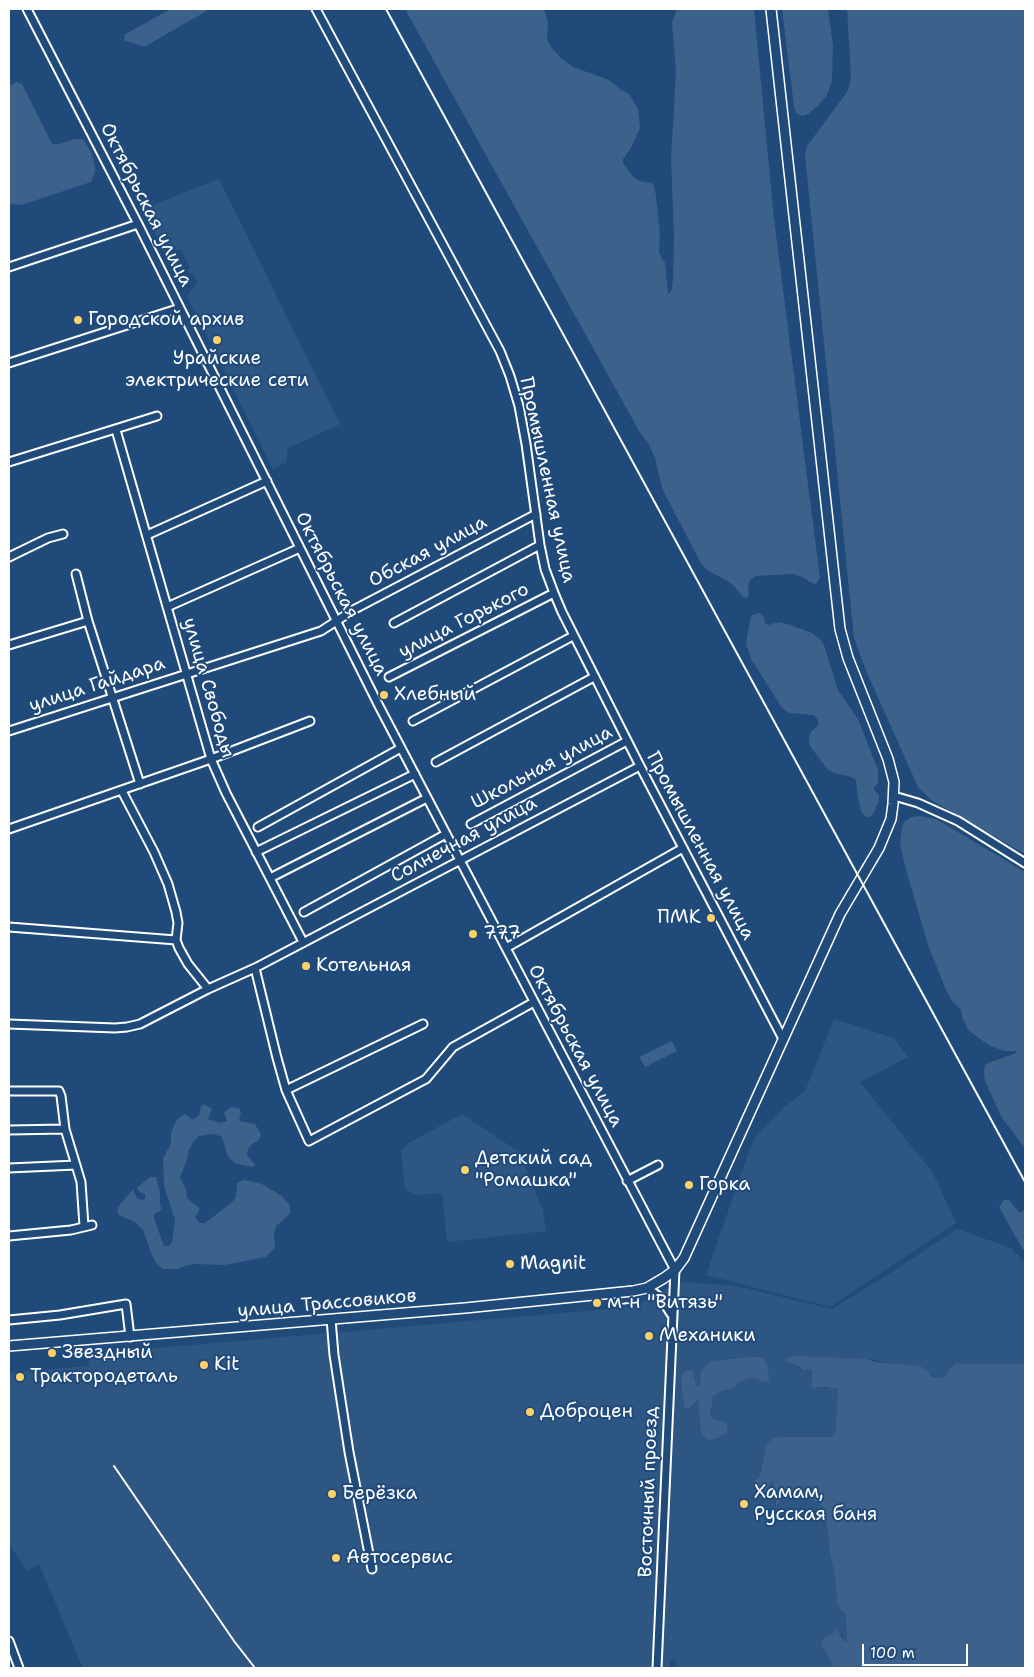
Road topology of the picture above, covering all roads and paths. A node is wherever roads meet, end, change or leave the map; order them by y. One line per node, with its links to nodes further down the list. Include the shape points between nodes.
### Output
1 (27, 9): 4 (street, Октябрьская улица)
2 (316, 9): 12 (street, Промышленная улица, via 500,351 518,406)
3 (771, 9): 41 (main road, via 840,629 848,658 888,759)
4 (138, 224): 5 (street); 6 (street, Октябрьская улица)
5 (9, 267)
6 (180, 308): 7 (street); 11 (street, Октябрьская улица)
7 (9, 363)
8 (157, 416): 9 (street)
9 (116, 430): 10 (street); 14 (street, улица Свободы)
10 (9, 462)
11 (267, 481): 14 (street); 16 (street, Октябрьская улица)
12 (536, 514): 15 (street, Промышленная улица); 22 (street, Обская улица, via 354,609)
13 (62, 534): 17 (street)
14 (147, 535): 20 (street, улица Свободы)
15 (540, 545): 19 (street, Промышленная улица); 23 (street)
16 (300, 548): 20 (street); 22 (street, Октябрьская улица)
17 (9, 557)
18 (76, 574): 21 (street)
19 (554, 593): 24 (street, Промышленная улица); 27 (street, улица Горького)
20 (167, 607): 26 (street, улица Свободы)
21 (88, 621): 25 (street); 29 (street)
22 (337, 621): 26 (street, улица Гайдара, via 308,636); 34 (street, Октябрьская улица)
23 (394, 623)
24 (573, 636): 28 (street, Промышленная улица); 31 (street)
25 (9, 645)
26 (187, 674): 29 (street, улица Гайдара); 35 (street, улица Свободы)
27 (389, 677)
28 (594, 677): 33 (street, Промышленная улица); 36 (street)
29 (112, 697): 32 (street, улица Гайдара); 39 (street)
30 (310, 721): 35 (street)
31 (413, 721)
32 (9, 730)
33 (627, 741): 37 (street, Промышленная улица); 43 (street, Школьная улица)
34 (401, 748): 38 (street, Октябрьская улица); 44 (street)
35 (211, 759): 39 (street); 48 (street, улица Свободы)
36 (436, 762)
37 (640, 766): 47 (street, Промышленная улица); 49 (street, Солнечная улица)
38 (415, 774): 42 (street, Октябрьская улица); 48 (street)
39 (140, 784): 40 (street)
40 (122, 791): 45 (street); 54 (street, via 162,871 176,912)
41 (894, 796): 50 (street, via 958,821); 62 (main road, via 891,819 879,848 845,903)
42 (427, 798): 46 (street, Октябрьская улица); 51 (street)
43 (471, 824)
44 (258, 827)
45 (9, 829)
46 (446, 834): 49 (street, Октябрьская улица); 52 (street)
47 (683, 848): 56 (street); 62 (street, Промышленная улица)
48 (256, 852): 51 (street, улица Свободы)
49 (460, 861): 55 (street, Солнечная улица); 56 (street, Октябрьская улица)
50 (1025, 863)
51 (270, 878): 55 (street, улица Свободы)
52 (304, 912)
53 (9, 927): 54 (street)
54 (176, 940): 58 (street, via 188,964)
55 (303, 942): 57 (street, Солнечная улица)
56 (506, 948): 59 (street, Октябрьская улица)
57 (255, 968): 58 (street, Солнечная улица); 63 (street)
58 (208, 989): 60 (street, Солнечная улица, via 140,1024 127,1027)
59 (534, 1002): 63 (street, via 453,1047 426,1079 310,1141); 70 (street, Октябрьская улица)
60 (9, 1024)
61 (424, 1024): 63 (street)
62 (783, 1040): 72 (main road)
63 (286, 1090)
64 (9, 1091): 65 (street, via 59,1091)
65 (65, 1129): 66 (street); 67 (street)
66 (9, 1130)
67 (76, 1165): 69 (street); 71 (street, via 88,1226)
68 (658, 1165): 70 (street)
69 (9, 1168)
70 (627, 1180): 72 (street, Октябрьская улица)
71 (9, 1236)
72 (675, 1270): 73 (main road); 74 (street, Восточный проезд)
73 (647, 1288): 74 (street, via 661,1298); 75 (main road, улица Трассовиков, via 605,1295)
74 (672, 1317): 82 (street, Восточный проезд)
75 (331, 1319): 77 (main road, улица Трассовиков); 79 (street, via 349,1452)
76 (9, 1320): 77 (street, via 126,1304)
77 (130, 1337): 78 (main road, улица Трассовиков)
78 (9, 1346)
79 (372, 1569)
80 (9, 1642): 81 (street)
81 (19, 1668)
82 (657, 1668)

